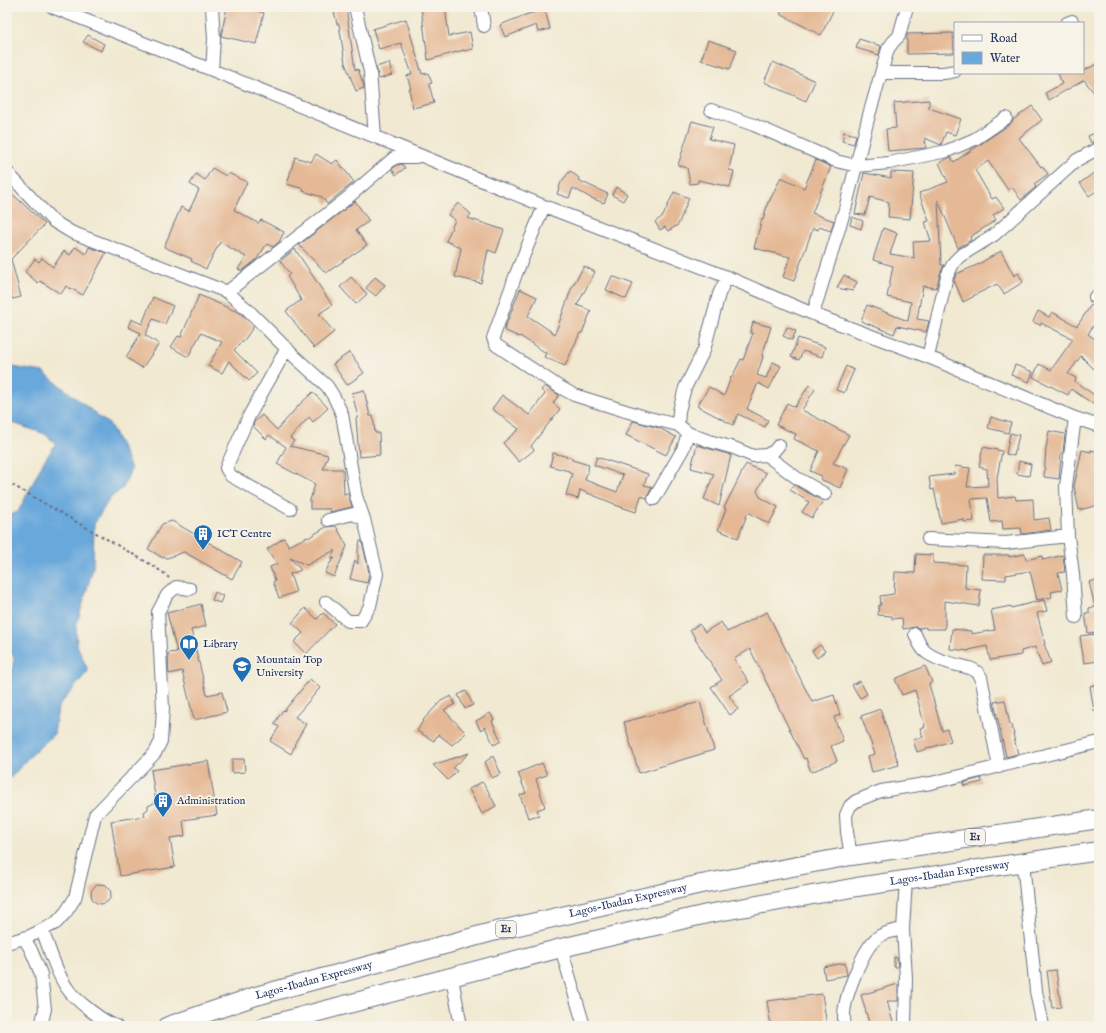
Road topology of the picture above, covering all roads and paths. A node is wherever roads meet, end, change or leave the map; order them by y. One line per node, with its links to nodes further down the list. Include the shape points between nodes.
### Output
1 (52, 7): 6 (street)
2 (212, 7): 8 (street)
3 (355, 7): 13 (street, via 370,72)
4 (481, 7): 7 (street)
5 (907, 7): 10 (street, via 899,36 888,49)
6 (75, 10): 8 (street)
7 (484, 26)
8 (212, 70): 13 (street)
9 (954, 71): 10 (street)
10 (881, 73): 16 (street)
11 (711, 110): 16 (street, via 836,161)
12 (1006, 118): 16 (street, via 975,139 946,151 889,163)
13 (375, 136): 15 (street)
14 (1099, 148): 23 (street, via 1077,160 994,235 954,262 947,276)
15 (425, 158): 18 (street); 20 (street, via 394,158 345,200)
16 (857, 166): 21 (street)
17 (7, 172): 20 (street, via 53,221 71,232)
18 (544, 206): 19 (street); 25 (street, via 516,274 494,338 496,345 574,394 645,417)
19 (727, 277): 21 (street); 25 (street, via 719,294 704,350 685,388)
20 (227, 292): 22 (street)
21 (813, 314): 23 (street)
22 (287, 348): 33 (street, via 249,416 226,468 231,476); 34 (street, via 327,386 342,414 356,496)
23 (928, 357): 24 (street)
24 (1075, 418): 26 (street); 36 (street, via 1066,486)
25 (678, 424): 27 (street)
26 (1099, 426)
27 (688, 433): 29 (street, via 753,456); 32 (street, via 683,448)
28 (779, 445): 29 (street)
29 (766, 455): 31 (street, via 797,478)
30 (7, 482): 38 (path, via 165,574)
31 (825, 494)
32 (654, 499)
33 (290, 509)
34 (364, 519): 35 (street, via 353,514); 40 (street, via 377,574 370,606 361,621 348,621)
35 (328, 520)
36 (1068, 536): 37 (street, via 1006,543); 41 (street)
37 (928, 539)
38 (176, 587): 39 (street); 51 (street, via 167,595 158,612 163,708 161,741 155,753 95,815 75,898 56,923)
39 (190, 588)
40 (326, 602)
41 (1076, 617)
42 (915, 634): 44 (street, via 926,652 949,663 979,672)
43 (1099, 742): 44 (street)
44 (999, 767): 47 (street, via 881,792 856,801 846,815 846,832)
45 (1099, 819): 47 (highway, Lagos-Ibadan Expressway / E1)
46 (1099, 851): 48 (highway, Lagos-Ibadan Expressway)
47 (851, 856): 58 (highway, Lagos-Ibadan Expressway / E1, via 701,884 492,932 256,996)
48 (1023, 862): 49 (highway, Lagos-Ibadan Expressway); 64 (street, via 1036,991)
49 (906, 880): 50 (street); 54 (highway, Lagos-Ibadan Expressway, via 707,914)
50 (903, 929): 62 (street, via 877,938 867,949 852,981 844,1013); 63 (street)
51 (42, 930): 52 (street); 57 (street, via 67,988 91,1011)
52 (24, 938): 53 (street); 56 (street, via 41,974 45,1009)
53 (7, 943)
54 (561, 948): 55 (highway, Lagos-Ibadan Expressway); 61 (street)
55 (452, 978): 59 (highway, Lagos-Ibadan Expressway); 60 (street)
56 (40, 1026)
57 (116, 1026)
58 (168, 1026)
59 (265, 1026)
60 (461, 1026)
61 (584, 1026)
62 (845, 1026)
63 (905, 1026)
64 (1043, 1026)

